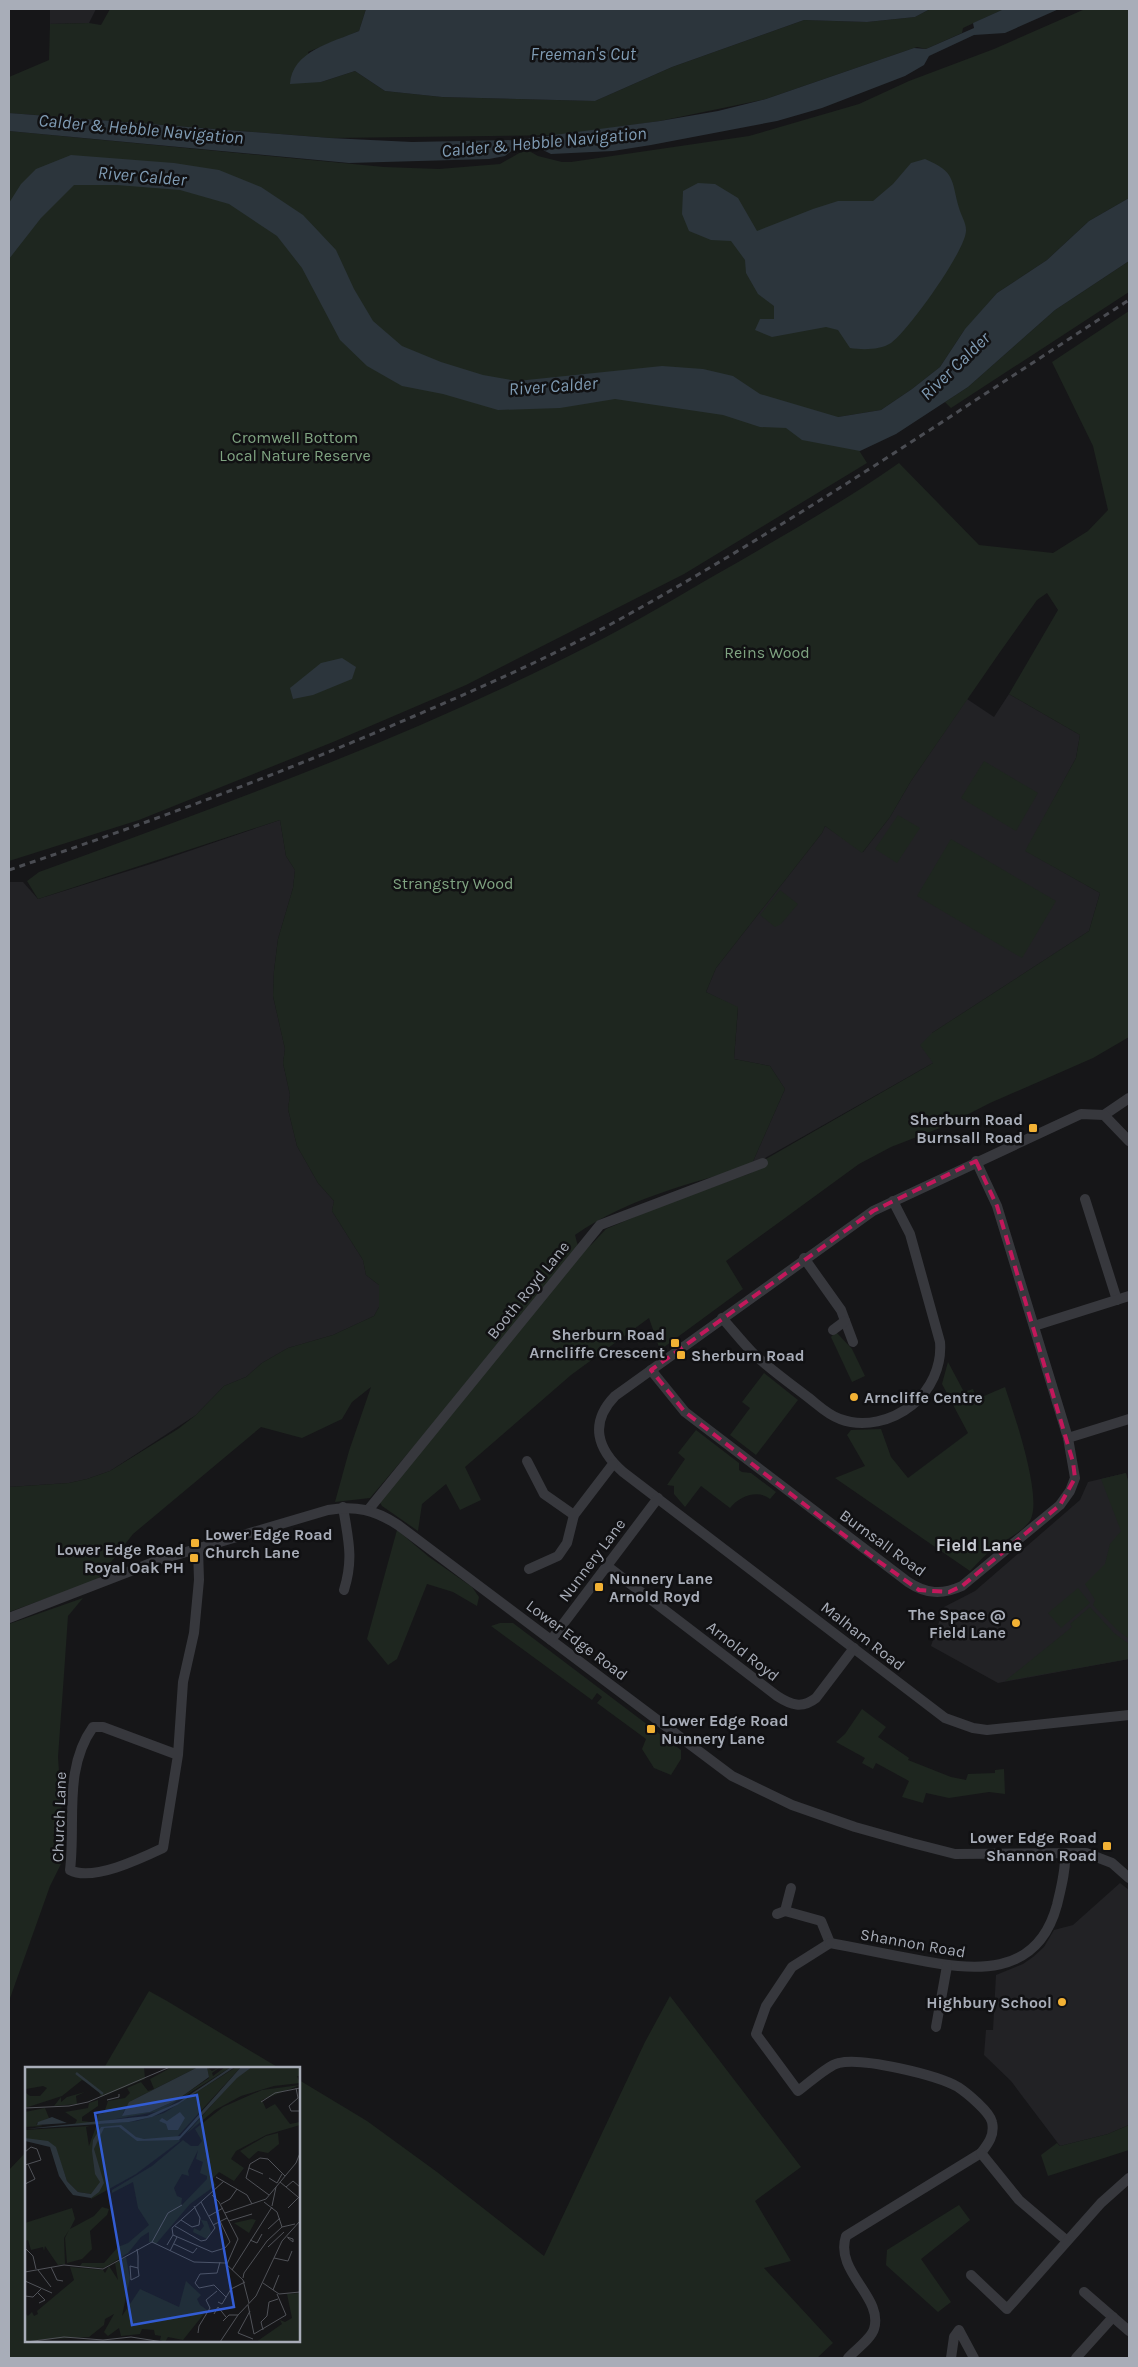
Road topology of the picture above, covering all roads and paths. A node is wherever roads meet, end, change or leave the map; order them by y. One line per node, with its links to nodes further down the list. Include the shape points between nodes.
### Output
1 (1129, 1098): 2 (street)
2 (1104, 1115): 3 (street); 4 (street, via 1088,1113 1071,1117)
3 (1129, 1141)
4 (976, 1161): 7 (street); 13 (street, Burnsall Road, via 997,1206)
5 (763, 1163): 23 (street, Booth Royd Lane, via 600,1225)
6 (1085, 1199): 10 (street)
7 (893, 1201): 8 (street, via 856,1221); 11 (street, via 910,1234 940,1342 936,1372 924,1392 908,1408 888,1418 868,1422 850,1422 832,1416 752,1352)
8 (804, 1258): 11 (street); 12 (street, via 841,1310)
9 (1129, 1296): 10 (street)
10 (1117, 1300): 13 (street)
11 (722, 1318): 16 (street)
12 (845, 1321): 14 (street); 15 (street)
13 (1034, 1326): 18 (street, Burnsall Road)
14 (832, 1330)
15 (853, 1342)
16 (651, 1370): 18 (street, Burnsall Road, via 685,1412 871,1556 920,1590 933,1593 949,1592 962,1586 1060,1505 1075,1478); 20 (street, via 615,1396 602,1413 600,1441)
17 (1129, 1419): 18 (street)
18 (1068, 1438)
19 (527, 1461): 24 (street, via 544,1494)
20 (613, 1464): 21 (street, Malham Road); 24 (street)
21 (658, 1498): 26 (street, Nunnery Lane); 31 (street, Malham Road)
22 (343, 1507): 23 (street, Lower Edge Road); 25 (street, Lower Edge Road); 28 (street, via 350,1548 350,1570)
23 (369, 1509): 30 (street, Lower Edge Road, via 398,1525)
24 (574, 1515): 27 (street, via 567,1543 558,1556)
25 (198, 1549): 29 (street, Lower Edge Road, via 159,1560); 33 (street, Church Lane, via 194,1634 183,1682)
26 (607, 1566): 30 (street, Nunnery Lane); 31 (street, Arnold Royd, via 777,1696 793,1704 808,1704 816,1698)
27 (529, 1569)
28 (344, 1590)
29 (9, 1618)
30 (551, 1640): 34 (street, Lower Edge Road, via 732,1776 792,1805 856,1827 955,1854)
31 (854, 1648): 32 (street, Malham Road, via 945,1718 973,1728 1003,1728)
32 (1129, 1714)
33 (178, 1755): 33 (street, Church Lane, via 104,1727 93,1727 84,1740 75,1768 70,1870 90,1873 164,1848)
34 (1065, 1853): 35 (street, Lower Edge Road, via 1101,1857); 38 (street, Shannon Road, via 1062,1887 1052,1921 1029,1952 999,1966)
35 (1129, 1878)
36 (791, 1888): 37 (street, via 781,1912 820,1921)
37 (830, 1943): 38 (street, Shannon Road); 40 (street, via 792,1967 766,2006 756,2034 798,2091 838,2063 873,2064 928,2076 958,2087 980,2105 992,2121 990,2143)
38 (947, 1966): 39 (street)
39 (936, 2027)
40 (981, 2154): 42 (street, via 1019,2200); 47 (street, via 846,2236 842,2247 845,2259 876,2314 874,2330)
41 (1129, 2178): 42 (street, via 1101,2202)
42 (1066, 2240): 43 (street, via 1007,2308)
43 (971, 2275)
44 (1084, 2292): 45 (street)
45 (1113, 2317): 46 (street); 50 (street)
46 (1129, 2331)
47 (848, 2358)
48 (951, 2358): 49 (street, via 954,2337 959,2330)
49 (974, 2358)
50 (1076, 2358)

